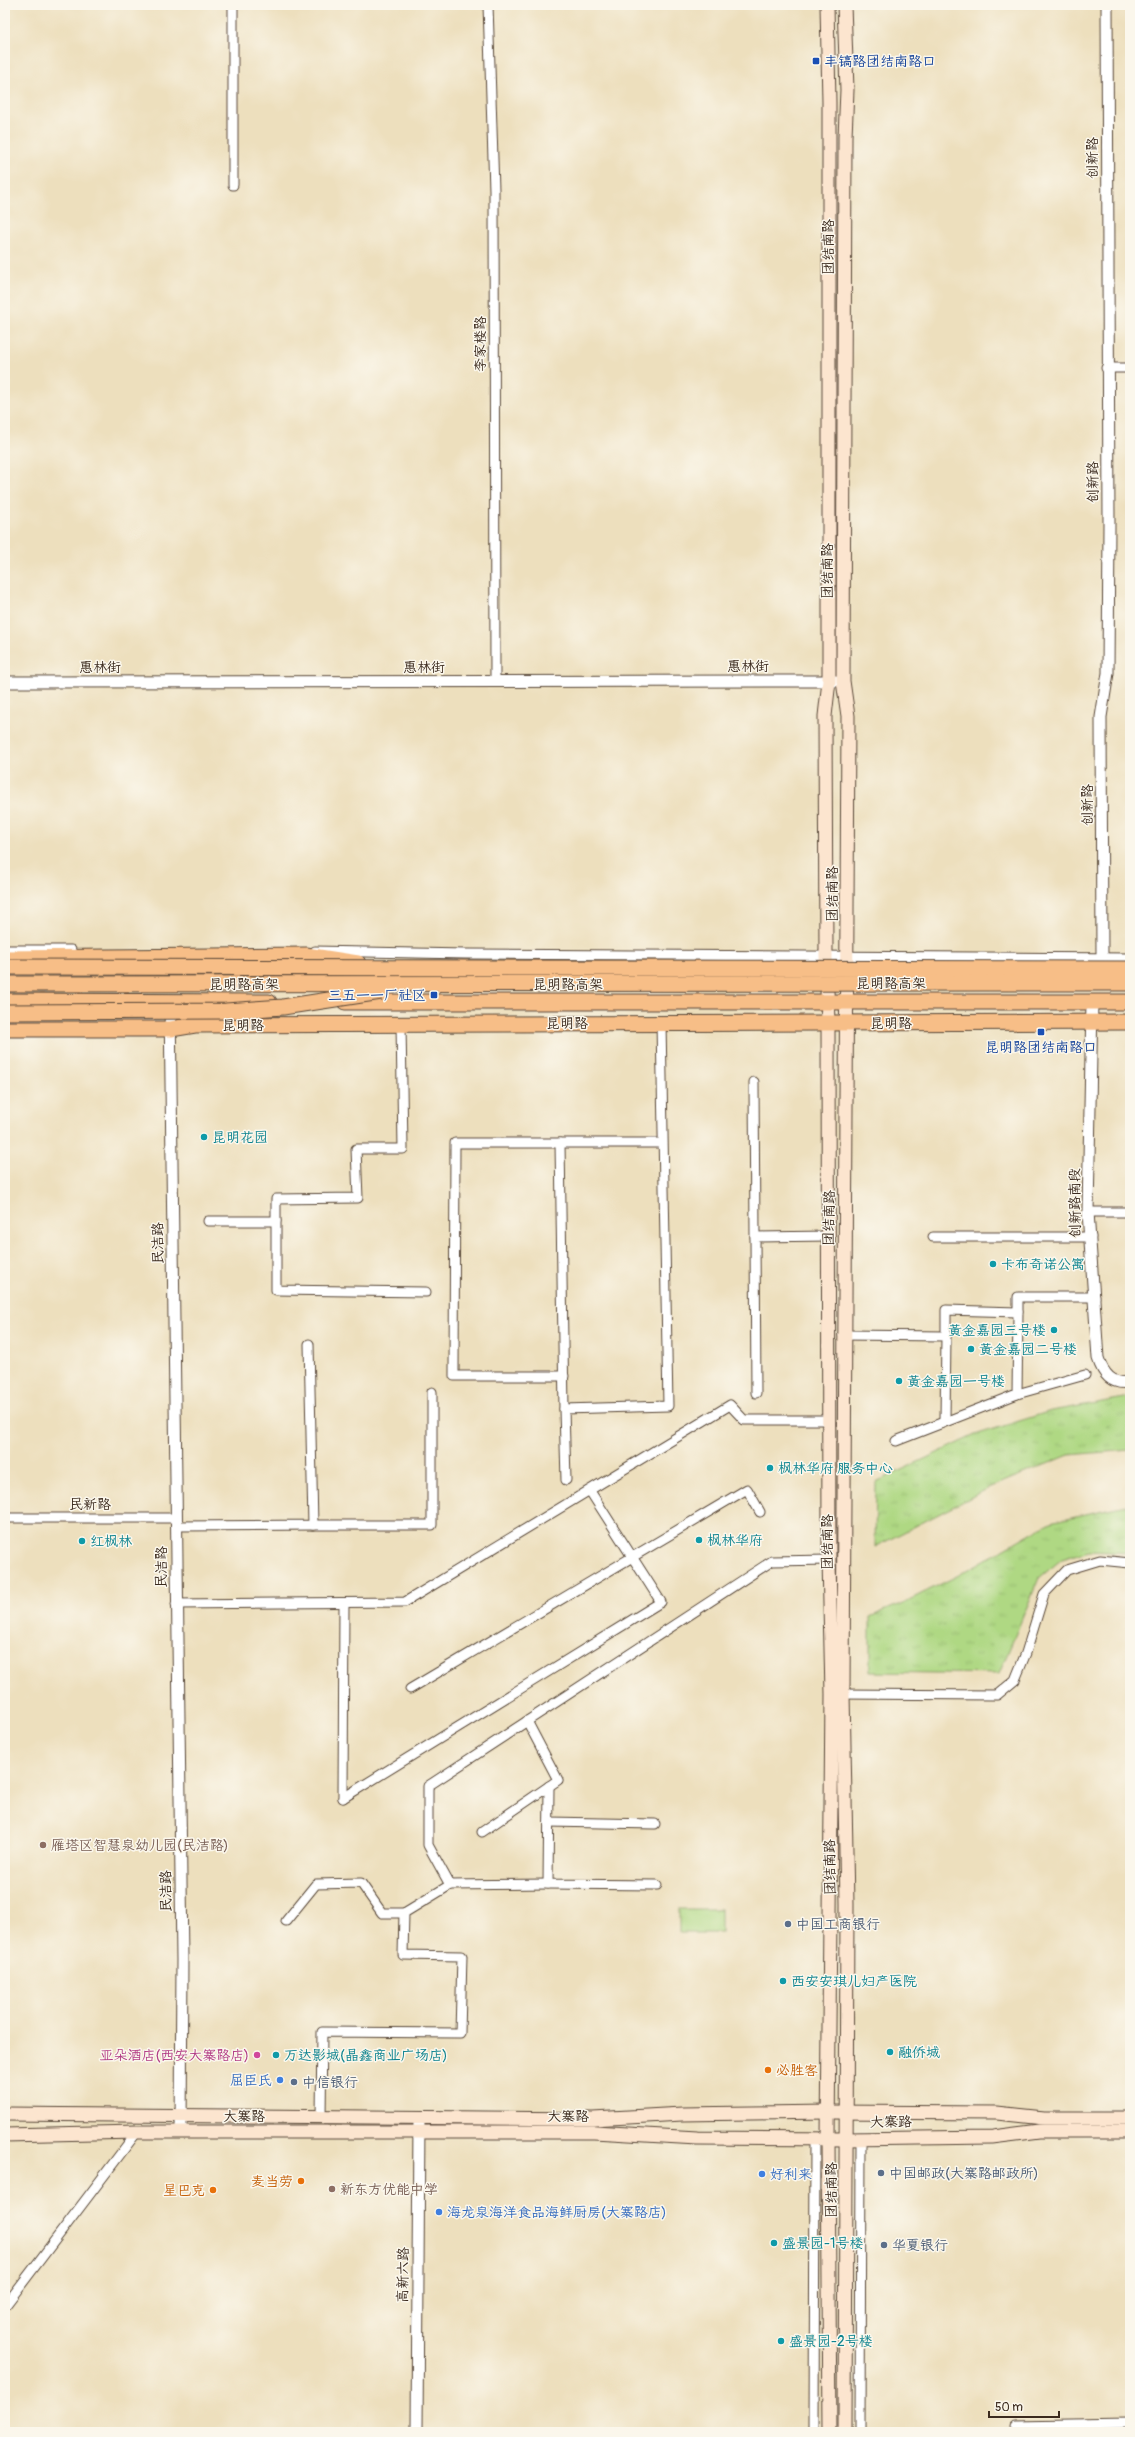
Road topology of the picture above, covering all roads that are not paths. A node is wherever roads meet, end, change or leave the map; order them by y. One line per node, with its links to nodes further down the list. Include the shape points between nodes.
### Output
1 (234, 5): 10 (street)
2 (488, 5): 16 (street, 李家楼路, via 494,190)
3 (822, 5): 8 (main road)
4 (827, 5): 8 (main road, 团结南路)
5 (844, 5): 9 (main road, 团结南路)
6 (848, 5): 9 (main road)
7 (1106, 5): 11 (street, 创新路)
8 (827, 27): 13 (main road, 团结南路)
9 (845, 28): 14 (main road, 团结南路, via 847,90)
10 (233, 185)
11 (1106, 368): 12 (street); 21 (street, 创新路, via 1108,673 1101,717)
12 (1130, 368)
13 (829, 681): 14 (street, 惠林街); 16 (street, 惠林街); 18 (main road, 团结南路, via 825,716)
14 (843, 681): 19 (main road, 团结南路, via 848,716)
15 (5, 682): 16 (street, 惠林街)
16 (495, 682)
17 (5, 950): 18 (street)
18 (826, 956): 19 (street); 33 (main road, 团结南路)
19 (848, 956): 21 (street); 34 (main road, 团结南路)
20 (5, 958): 24 (main road, bridge, via 306,955)
21 (1102, 958): 22 (street); 31 (street)
22 (1130, 958)
23 (5, 967): 24 (main road, 昆明路高架, bridge)
24 (389, 967): 25 (main road, 昆明路高架, bridge)
25 (1130, 969)
26 (1127, 983): 28 (main road, 昆明路高架, bridge)
27 (5, 984): 28 (main road, 昆明路高架, bridge)
28 (428, 984): 35 (main road, bridge, via 251,1010)
29 (5, 1001): 30 (main road, 昆明路)
30 (170, 1002): 33 (main road, 昆明路); 43 (street, 民洁路)
31 (1092, 1002): 32 (main road, 昆明路); 34 (main road, 昆明路); 36 (street, 创新路南段)
32 (1130, 1002)
33 (827, 1003): 34 (main road, 昆明路); 39 (main road, 团结南路)
34 (847, 1003): 40 (main road, 团结南路)
35 (5, 1012)
36 (1091, 1022): 37 (main road, 昆明路); 40 (main road, 昆明路); 47 (street, 创新路南段)
37 (1130, 1022)
38 (661, 1023): 39 (main road, 昆明路); 41 (main road, 昆明路); 46 (street)
39 (828, 1023): 40 (main road, 昆明路); 52 (main road, 团结南路)
40 (847, 1023): 58 (main road, 团结南路)
41 (401, 1024): 43 (main road, 昆明路, via 195,1025); 50 (street, via 403,1149 356,1149 358,1198 276,1199)
42 (5, 1029): 43 (main road, 昆明路)
43 (171, 1029): 75 (street, 民洁路)
44 (754, 1082): 51 (street)
45 (560, 1142): 46 (street); 62 (street); 62 (street, via 455,1143 454,1376)
46 (663, 1143): 67 (street, via 668,1406)
47 (1088, 1212): 48 (street); 54 (street, 创新路南段)
48 (1130, 1212)
49 (208, 1221): 50 (street)
50 (276, 1221): 55 (street, via 276,1290)
51 (755, 1236): 52 (street); 65 (street)
52 (829, 1236): 68 (main road, 团结南路)
53 (933, 1237): 54 (street)
54 (1090, 1237): 56 (street, 创新路南段)
55 (426, 1292)
56 (1095, 1297): 57 (street, via 1018,1298); 63 (street, 创新路南段, via 1098,1358 1102,1371 1110,1379 1122,1383)
57 (1018, 1312): 59 (street, via 946,1310); 66 (street)
58 (843, 1335): 59 (street); 83 (main road, 团结南路)
59 (946, 1336): 69 (street)
60 (309, 1344): 76 (street)
61 (1085, 1375): 66 (street)
62 (564, 1376): 67 (street)
63 (1130, 1382)
64 (432, 1392): 76 (street, 民新路, via 432,1524)
65 (756, 1394)
66 (1017, 1394): 69 (street)
67 (564, 1408): 71 (street)
68 (830, 1420): 72 (street, via 744,1420 730,1405); 78 (main road, 团结南路)
69 (945, 1420): 70 (street)
70 (896, 1441)
71 (566, 1480)
72 (590, 1491): 77 (street); 80 (street, via 405,1602)
73 (760, 1512): 77 (street, via 746,1489)
74 (5, 1518): 75 (street, 民新路)
75 (176, 1522): 76 (street, 民新路); 81 (street, 民洁路)
76 (313, 1526)
77 (633, 1558): 80 (street, via 661,1602 343,1798); 82 (street)
78 (829, 1560): 83 (main road, 团结南路); 84 (street, via 772,1561)
79 (1130, 1562): 83 (street, via 1100,1560 1067,1570 1044,1594 1015,1680 997,1695)
80 (344, 1603): 81 (street)
81 (176, 1604): 97 (street, 民洁路)
82 (410, 1689)
83 (837, 1694): 94 (main road, 团结南路); 95 (main road, 团结南路)
84 (527, 1721): 85 (street, via 558,1780); 90 (street, via 428,1786 428,1845)
85 (549, 1786): 86 (street); 88 (street)
86 (549, 1822): 87 (street); 89 (street)
87 (655, 1824)
88 (482, 1832)
89 (548, 1884): 90 (street); 91 (street)
90 (450, 1885): 92 (street)
91 (657, 1885)
92 (404, 1913): 93 (street, via 382,1913 361,1882 316,1884); 98 (street, via 403,1955 462,1956 460,2033 322,2032)
93 (286, 1921)
94 (829, 2112): 95 (main road, 大寨路); 99 (main road, 大寨路, via 682,2114 593,2119); 107 (main road, 团结南路)
95 (847, 2112): 100 (main road, 大寨路, via 997,2112 1044,2118); 108 (main road, 团结南路)
96 (5, 2114): 97 (main road, 大寨路)
97 (181, 2117): 98 (main road, 大寨路); 103 (street, 民洁路)
98 (321, 2118): 99 (main road, 大寨路)
99 (419, 2118): 104 (street, 高新六路)
100 (1130, 2118)
101 (1130, 2131): 109 (main road, 大寨路, via 1040,2131 992,2137)
102 (137, 2132): 103 (main road, 大寨路); 105 (main road, 大寨路); 110 (street)
103 (180, 2132): 104 (main road, 大寨路)
104 (420, 2133): 106 (main road, 大寨路, via 594,2132 697,2138); 113 (street, 高新六路)
105 (5, 2135)
106 (815, 2138): 107 (main road, 大寨路); 114 (street)
107 (828, 2138): 108 (main road, 大寨路); 115 (main road, 团结南路)
108 (847, 2139): 109 (main road, 大寨路); 116 (main road, 团结南路)
109 (860, 2139): 117 (street)
110 (5, 2306)
111 (1130, 2423): 112 (street)
112 (1015, 2425)
113 (417, 2432)
114 (814, 2432)
115 (830, 2432)
116 (845, 2432)
117 (860, 2432)

